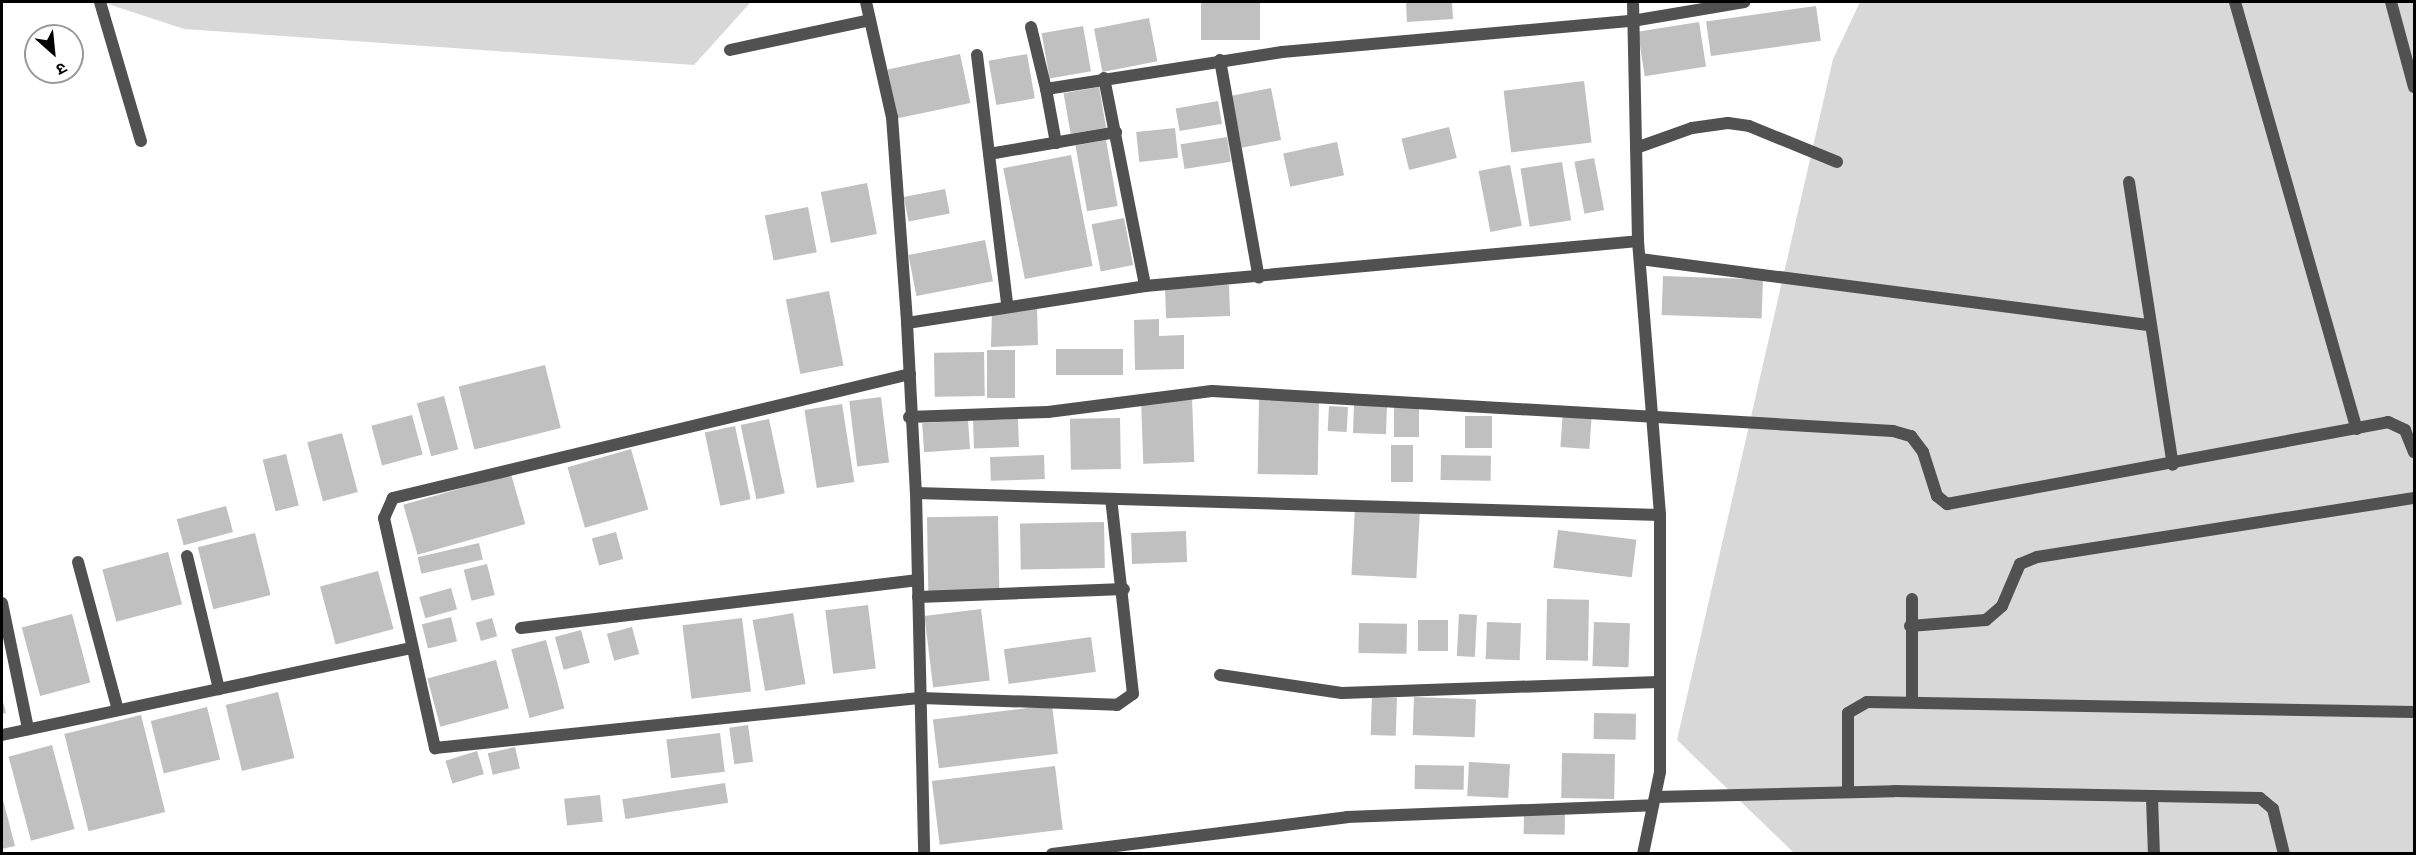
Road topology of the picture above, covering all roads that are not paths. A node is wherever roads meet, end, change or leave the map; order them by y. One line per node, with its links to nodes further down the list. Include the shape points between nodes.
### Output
1 (100, 2): 17 (street)
2 (866, 2): 7 (street)
3 (1633, 2): 8 (street)
4 (1744, 2): 8 (street)
5 (2235, 2): 33 (street)
6 (2391, 2): 14 (street)
7 (870, 20): 10 (street); 28 (street, via 892,117)
8 (1632, 21): 12 (street); 19 (street)
9 (1031, 27): 15 (street)
10 (730, 50)
11 (977, 55): 20 (street)
12 (1220, 60): 13 (street); 25 (street)
13 (1104, 78): 15 (street); 16 (street)
14 (2415, 87)
15 (1046, 89): 18 (street)
16 (1116, 132): 18 (street); 26 (street)
17 (141, 141)
18 (1056, 143): 20 (street)
19 (1635, 148): 21 (street, via 1692,128 1728,123 1749,126); 23 (street)
20 (989, 154): 27 (street)
21 (1837, 162)
22 (2128, 182): 29 (street)
23 (1638, 241): 24 (street); 25 (street)
24 (1640, 259): 29 (street); 31 (street)
25 (1259, 278): 26 (street)
26 (1145, 286): 27 (street)
27 (1007, 304): 28 (street)
28 (907, 323): 30 (street)
29 (2148, 325): 35 (street)
30 (910, 374): 32 (street); 49 (street, via 393,498 384,518)
31 (1655, 415): 32 (street, via 1212,391 1048,412); 35 (street, via 1911,436 1923,452 1937,496 1947,504); 39 (street)
32 (909, 417): 36 (street)
33 (2356, 429): 34 (street, via 2388,423 2405,430); 35 (street)
34 (2415, 452)
35 (2174, 465)
36 (916, 493): 38 (street); 42 (street)
37 (2415, 498): 47 (street, via 2037,557 2020,564 2002,606 1986,620)
38 (1112, 499): 39 (street); 43 (street)
39 (1660, 515): 51 (street)
40 (187, 556): 52 (street)
41 (78, 562): 55 (street)
42 (918, 580): 44 (street); 48 (street)
43 (1125, 589): 44 (street); 53 (street, via 1133,694 1128,700 1112,705)
44 (918, 597): 53 (street)
45 (1912, 599): 47 (street)
46 (2, 603): 57 (street)
47 (1910, 626): 54 (street)
48 (521, 628)
49 (412, 648): 52 (street); 53 (street, via 430,738 437,750)
50 (1220, 675): 51 (street, via 1342,693)
51 (1658, 682): 61 (street, via 1660,771)
52 (219, 689): 55 (street)
53 (921, 698): 62 (street)
54 (1912, 700): 56 (street); 59 (street, via 1867,702 1848,713)
55 (118, 710): 57 (street)
56 (2415, 712)
57 (28, 729): 58 (street)
58 (2, 735)
59 (1848, 792): 60 (street); 61 (street)
60 (2152, 798): 65 (street); 66 (street, via 2260,798 2273,809)
61 (1654, 801): 63 (street, via 1347,817); 64 (street)
62 (924, 854)
63 (1052, 854)
64 (1643, 854)
65 (2154, 854)
66 (2284, 854)

